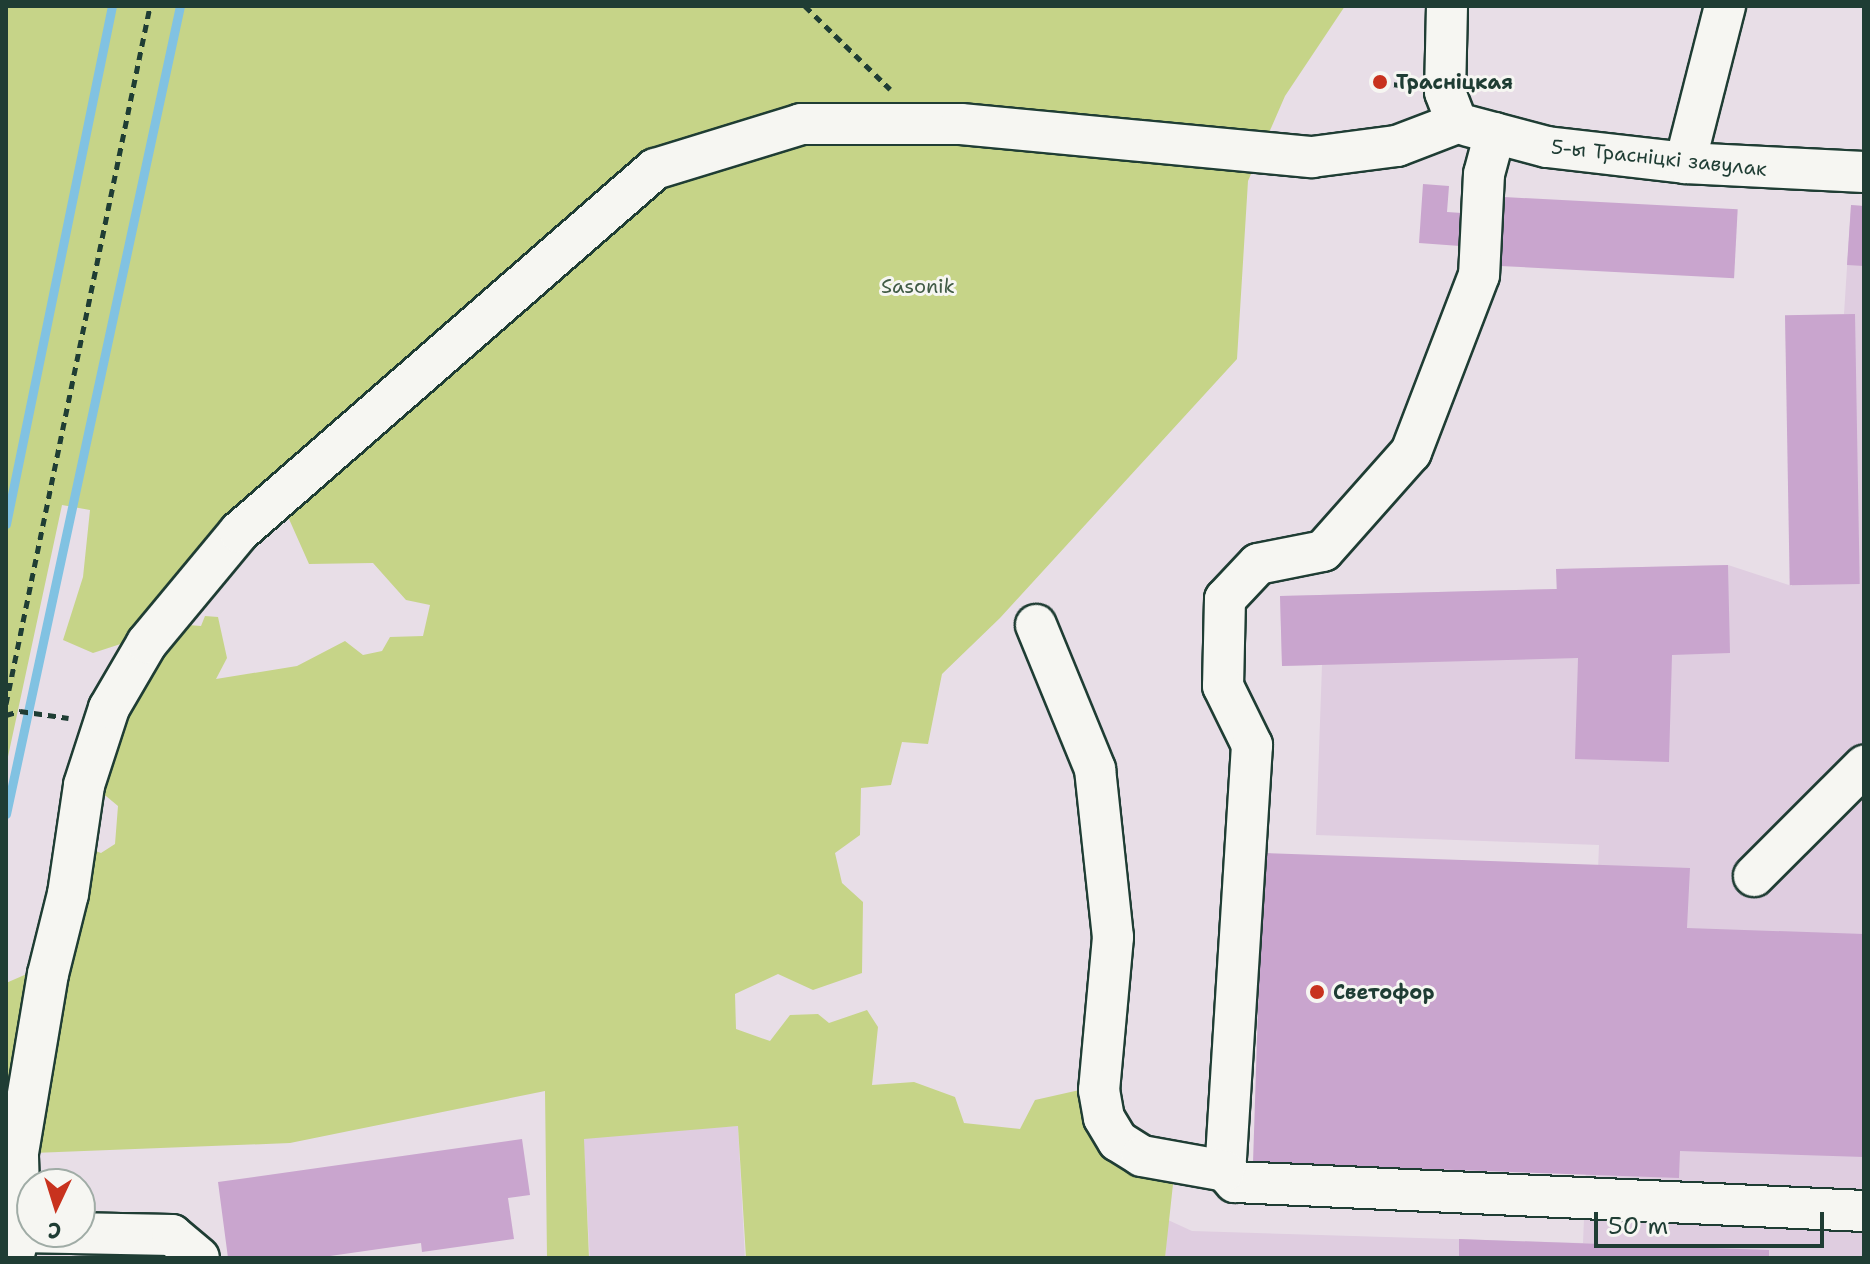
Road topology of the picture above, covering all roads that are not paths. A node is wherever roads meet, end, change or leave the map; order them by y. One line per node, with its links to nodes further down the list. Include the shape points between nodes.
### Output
1 (1447, 6): 3 (street, via 1445,92)
2 (1725, 6): 4 (street)
3 (1476, 128): 4 (street, 5-ы Трасніцкі завулак, via 1547,147); 9 (street, via 1312,157 925,124 801,124 655,169 239,532 147,643 109,708 84,785); 10 (street, via 1484,174 1479,275 1411,452 1323,551 1258,564 1225,599 1223,686 1252,745)
4 (1685, 163): 5 (street, 5-ы Трасніцкі завулак)
5 (1864, 172)
6 (1036, 625): 10 (street, via 1095,769 1113,937 1099,1090 1104,1118 1118,1141 1142,1156)
7 (1864, 766): 8 (street)
8 (1754, 876)
9 (18, 1168)
10 (1225, 1171): 11 (street, via 1235,1182)
11 (1864, 1211)
12 (96, 1240): 13 (street, via 172,1235)
13 (199, 1258)

